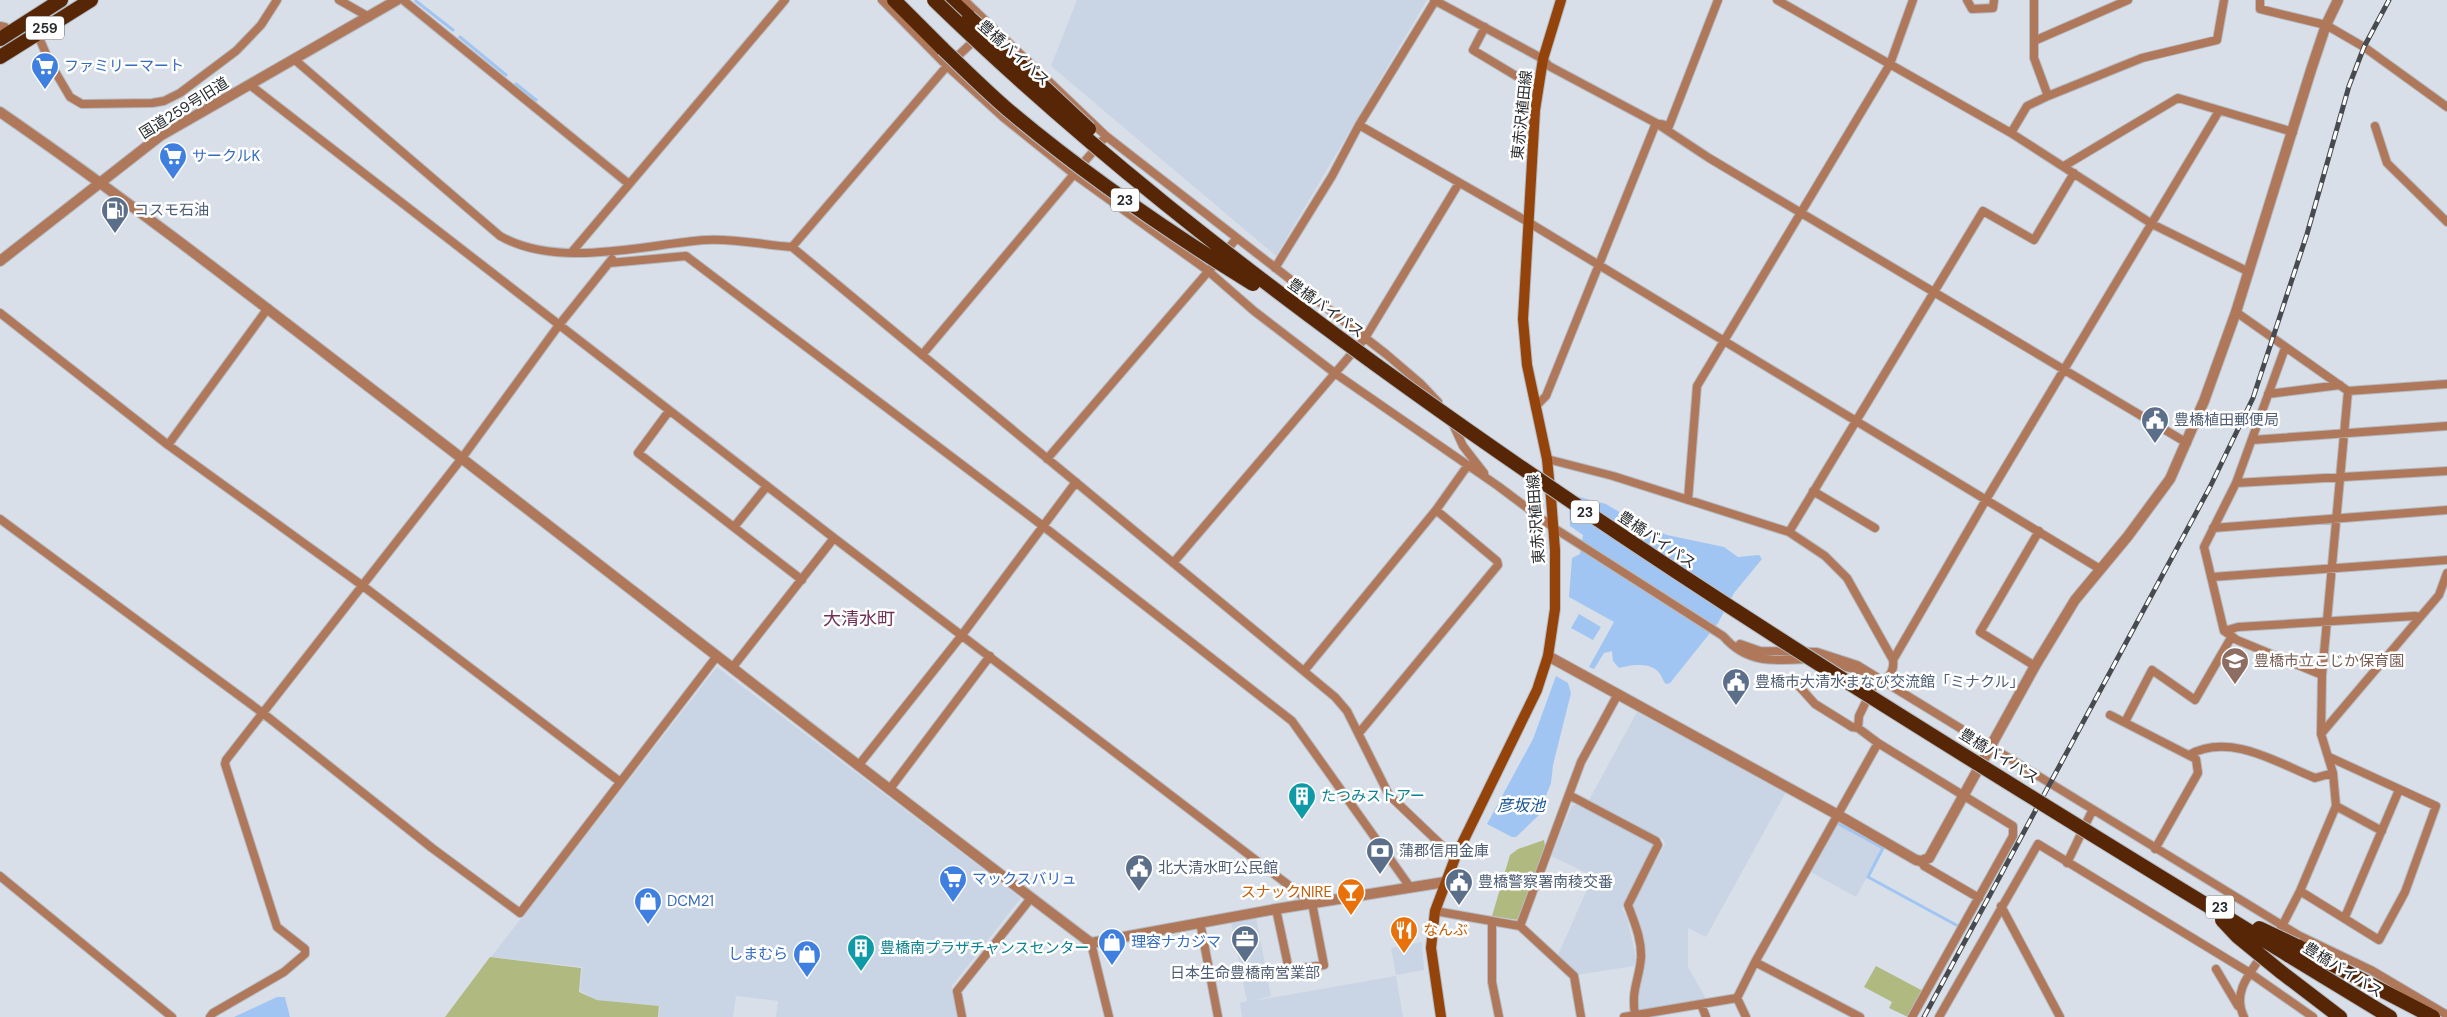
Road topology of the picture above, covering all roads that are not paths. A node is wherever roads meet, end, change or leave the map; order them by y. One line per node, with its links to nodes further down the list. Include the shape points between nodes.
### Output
1 (61, 0): 29 (highway, 259)
2 (91, 0): 30 (highway, 259)
3 (277, 0): 30 (street, via 261,25 236,51 180,93 152,103 82,104 70,97)
4 (339, 0): 25 (street)
5 (397, 0): 25 (street, 国道259号旧道)
6 (403, 0): 55 (street)
7 (785, 0): 55 (street)
8 (882, 0): 36 (street)
9 (894, 0): 75 (highway, 23, bridge, via 1006,108 1068,158 1161,226)
10 (934, 0): 49 (highway, 豊橋バイパス / 23, bridge, via 992,57)
11 (951, 0): 49 (highway, 23, bridge, via 1098,138)
12 (964, 0): 26 (street)
13 (1435, 0): 28 (street); 44 (street)
14 (1561, 0): 33 (main road, 東赤沢植田線)
15 (1718, 0): 43 (street, via 1669,126)
16 (1777, 0): 35 (street)
17 (1913, 0): 35 (street)
18 (1967, 0): 19 (street, via 1972,9 1993,8)
19 (1994, 0)
20 (2034, 0): 31 (street)
21 (2128, 0): 31 (street)
22 (2224, 0): 39 (street, via 2217,40 2142,58)
23 (2260, 0): 27 (street, via 2260,9)
24 (2338, 0): 27 (street)
25 (369, 17): 34 (street, 国道259号旧道)
26 (990, 25): 36 (street); 48 (street)
27 (2326, 25): 40 (street, via 2364,47); 46 (street)
28 (1484, 27): 33 (street); 38 (street, via 1473,50)
29 (3, 33)
30 (37, 33): 32 (highway, 259)
31 (2034, 40): 39 (street, via 2034,58)
32 (0, 57)
33 (1542, 59): 38 (main road, 東赤沢植田線); 43 (street, via 1548,66)
34 (295, 60): 37 (street, 国道259号旧道); 63 (street, via 500,236 533,250)
35 (1890, 64): 47 (street); 56 (street)
36 (947, 66): 52 (street, via 1004,118); 61 (street)
37 (250, 85): 53 (street, 国道259号旧道, via 160,136); 74 (street)
38 (1538, 89): 57 (main road, 東赤沢植田線)
39 (2048, 96): 47 (street, via 2027,106)
40 (2447, 106)
41 (2220, 111): 46 (street); 50 (street, via 2178,98); 59 (street)
42 (0, 112): 53 (street)
43 (1656, 124): 56 (street); 66 (street)
44 (1359, 125): 54 (street); 67 (street)
45 (2375, 126): 58 (street, via 2387,163)
46 (2293, 132): 69 (street)
47 (2010, 133): 50 (street)
48 (1106, 136): 52 (street); 60 (street)
49 (1115, 162): 75 (highway, 豊橋バイパス / 23, bridge, via 1262,282)
50 (2064, 166): 51 (street)
51 (2074, 173): 59 (street); 70 (street, via 2034,240 1983,211)
52 (1075, 175): 68 (street); 79 (street)
53 (102, 183): 64 (street, 国道259号旧道); 71 (street)
54 (1459, 183): 57 (street); 76 (street)
55 (629, 184): 63 (street)
56 (1802, 213): 70 (street); 77 (street)
57 (1528, 222): 66 (street); 86 (main road, 東赤沢植田線, via 1523,319)
58 (2447, 222)
59 (2152, 224): 69 (street); 80 (street)
60 (1237, 238): 67 (street); 68 (street)
61 (792, 247): 62 (street, via 707,240); 79 (street)
62 (611, 251): 63 (street); 65 (street)
63 (571, 253)
64 (0, 261)
65 (609, 263): 74 (street); 111 (street, via 686,256)
66 (1598, 265): 77 (street); 86 (street, via 1546,396)
67 (1276, 268): 76 (street)
68 (1207, 270): 81 (street); 95 (street)
69 (2249, 272): 72 (street)
70 (1934, 292): 80 (street); 88 (street)
71 (268, 308): 93 (street); 94 (street)
72 (2236, 312): 78 (street); 92 (street)
73 (0, 313): 93 (street)
74 (559, 325): 87 (street); 94 (street)
75 (1324, 327): 168 (highway, 豊橋バイパス / 23, bridge, via 1529,475 1693,584)
76 (1365, 338): 81 (street); 103 (street, via 1405,369 1445,409 1463,446 1484,474)
77 (1723, 341): 88 (street); 106 (street, via 1697,386)
78 (2285, 348): 83 (street); 85 (street)
79 (922, 355): 95 (street)
80 (2063, 370): 92 (street); 105 (street)
81 (1336, 374): 97 (street); 120 (street)
82 (2447, 384): 84 (street)
83 (2340, 385): 84 (street); 85 (street)
84 (2348, 391): 90 (street)
85 (2268, 394): 91 (street)
86 (1535, 407): 96 (main road, 東赤沢植田線)
87 (669, 411): 102 (street); 112 (street, via 638,452)
88 (1856, 421): 104 (street); 105 (street)
89 (2447, 426): 90 (street)
90 (2345, 432): 91 (street); 99 (street)
91 (2252, 440): 101 (street)
92 (2187, 443): 121 (street, via 2155,502)
93 (168, 445): 126 (street)
94 (462, 458): 126 (street); 132 (street)
95 (1047, 459): 100 (street)
96 (1546, 459): 106 (street); 113 (main road, 東赤沢植田線)
97 (1468, 465): 103 (street); 107 (street)
98 (2447, 471): 99 (street)
99 (2341, 477): 101 (street); 110 (street)
100 (1076, 482): 111 (street); 120 (street)
101 (2236, 482): 115 (street)
102 (767, 486): 112 (street); 118 (street)
103 (1498, 486): 113 (street)
104 (1813, 491): 114 (street); 117 (street)
105 (1986, 498): 116 (street); 135 (street)
106 (1688, 500): 117 (street)
107 (1436, 510): 138 (street); 147 (street, via 1498,565)
108 (2447, 510): 110 (street)
109 (0, 519): 143 (street)
110 (2338, 519): 115 (street); 122 (street)
111 (1042, 526): 130 (street); 171 (street, via 1292,721)
112 (734, 527): 125 (street)
113 (1554, 528): 134 (main road, 東赤沢植田線, via 1555,609); 140 (street, via 1744,652 1764,660 1813,658 1867,672)
114 (1875, 528)
115 (2213, 528): 124 (street, via 2204,546)
116 (2039, 531): 121 (street); 136 (street, via 1980,632)
117 (1789, 532): 135 (street, via 1818,550 1847,578)
118 (834, 538): 125 (street); 130 (street)
119 (2447, 560): 122 (street)
120 (1173, 563): 138 (street)
121 (2100, 568): 136 (street, via 2075,600)
122 (2332, 568): 124 (street); 128 (street)
123 (2447, 573): 127 (street, via 2439,595)
124 (2212, 577): 129 (street)
125 (802, 580): 137 (street)
126 (363, 586): 143 (street); 155 (street)
127 (2420, 618): 128 (street); 148 (street)
128 (2327, 621): 129 (street, via 2238,627); 139 (street)
129 (2224, 631): 131 (street)
130 (962, 635): 133 (street); 153 (street)
131 (2232, 636): 139 (street); 145 (street, via 2195,700 2152,670)
132 (717, 656): 137 (street); 155 (street)
133 (990, 656): 156 (street); 175 (street)
134 (1548, 656): 142 (street); 165 (main road, 東赤沢植田線, via 1537,690)
135 (1893, 660): 140 (street, via 1892,672)
136 (2035, 666): 150 (street)
137 (732, 668): 153 (street)
138 (1304, 670): 147 (street, via 1342,704)
139 (2322, 675): 148 (street)
140 (1885, 682): 146 (street, via 1874,685 1859,716); 150 (street)
141 (1798, 684): 146 (street, via 1815,704)
142 (1618, 694): 158 (street, via 1581,762); 162 (street)
143 (264, 714): 155 (street, via 432,848 520,913); 197 (street, via 225,764 277,927 305,949 305,954 284,972)
144 (2110, 714): 145 (street)
145 (2125, 722): 151 (street)
146 (1858, 728): 149 (street)
147 (1359, 733): 165 (street, via 1389,795)
148 (2321, 734): 152 (street)
149 (1878, 743): 159 (street); 162 (street)
150 (1991, 747): 159 (street); 161 (street)
151 (2189, 755): 154 (street, via 2227,746 2255,753 2315,778); 164 (street, via 2196,759 2198,773)
152 (2329, 757): 154 (street); 157 (street)
153 (858, 766): 156 (street)
154 (2333, 773): 160 (street)
155 (619, 781)
156 (889, 790): 173 (street)
157 (2399, 790): 163 (street); 180 (street, via 2436,806 2405,892 2379,940)
158 (1568, 795): 183 (street); 195 (street, via 1656,841 1658,845 1628,905 1641,952 1633,994)
159 (1964, 796): 166 (street, via 1932,855); 174 (street, via 2013,826 2014,834)
160 (2336, 806): 163 (street); 172 (street)
161 (2092, 811): 164 (street); 167 (street)
162 (1838, 815): 166 (street); 187 (street)
163 (2382, 831): 180 (street)
164 (2154, 849): 184 (street)
165 (1455, 858): 170 (main road, 東赤沢植田線)
166 (1921, 861): 174 (street, via 1924,866)
167 (2068, 863): 177 (street, via 2038,844); 189 (street)
168 (2144, 866): 176 (highway, 豊橋バイパス / 23, bridge); 186 (highway, 23, bridge)
169 (0, 876): 196 (street)
170 (1444, 882): 171 (street); 179 (main road, 東赤沢植田線)
171 (1410, 887): 175 (street)
172 (2300, 891): 180 (street); 184 (street)
173 (1031, 898): 185 (street); 198 (street, via 958,991)
174 (1979, 898): 208 (street)
175 (1312, 903): 178 (street); 178 (street, via 1324,965 1289,970)
176 (2206, 904): 186 (highway, 豊橋バイパス / 23, bridge); 213 (highway, 23, bridge, via 2237,936)
177 (2001, 906): 209 (street); 210 (street)
178 (1276, 909): 182 (street)
179 (1435, 911): 181 (street); 201 (main road, 東赤沢植田線, via 1431,948)
180 (2345, 918)
181 (1492, 921): 183 (street); 202 (street, via 1492,982)
182 (1200, 922): 185 (street); 200 (street)
183 (1520, 926): 203 (street, via 1574,976)
184 (2283, 926): 189 (street); 194 (street, via 2371,970)
185 (1091, 943): 199 (street)
186 (2292, 950): 214 (highway, 豊橋バイパス / 23); 215 (highway, 23)
187 (1755, 962): 190 (street); 207 (street)
188 (2216, 969): 192 (street)
189 (2250, 973): 192 (street, via 2239,992); 212 (street)
190 (1737, 998): 191 (street); 206 (street)
191 (1701, 1004): 193 (street); 205 (street)
192 (2240, 1009): 211 (street)
193 (1667, 1013): 195 (street)
194 (2447, 1014)
195 (1635, 1015): 204 (street)
196 (172, 1017)
197 (210, 1017)
198 (962, 1017)
199 (1108, 1017)
200 (1218, 1017)
201 (1441, 1017)
202 (1499, 1017)
203 (1581, 1017)
204 (1624, 1017)
205 (1706, 1017)
206 (1746, 1017)
207 (1860, 1017)
208 (1912, 1017)
209 (1939, 1017)
210 (2060, 1017)
211 (2244, 1017)
212 (2313, 1017)
213 (2340, 1017)
214 (2390, 1017)
215 (2433, 1017)

